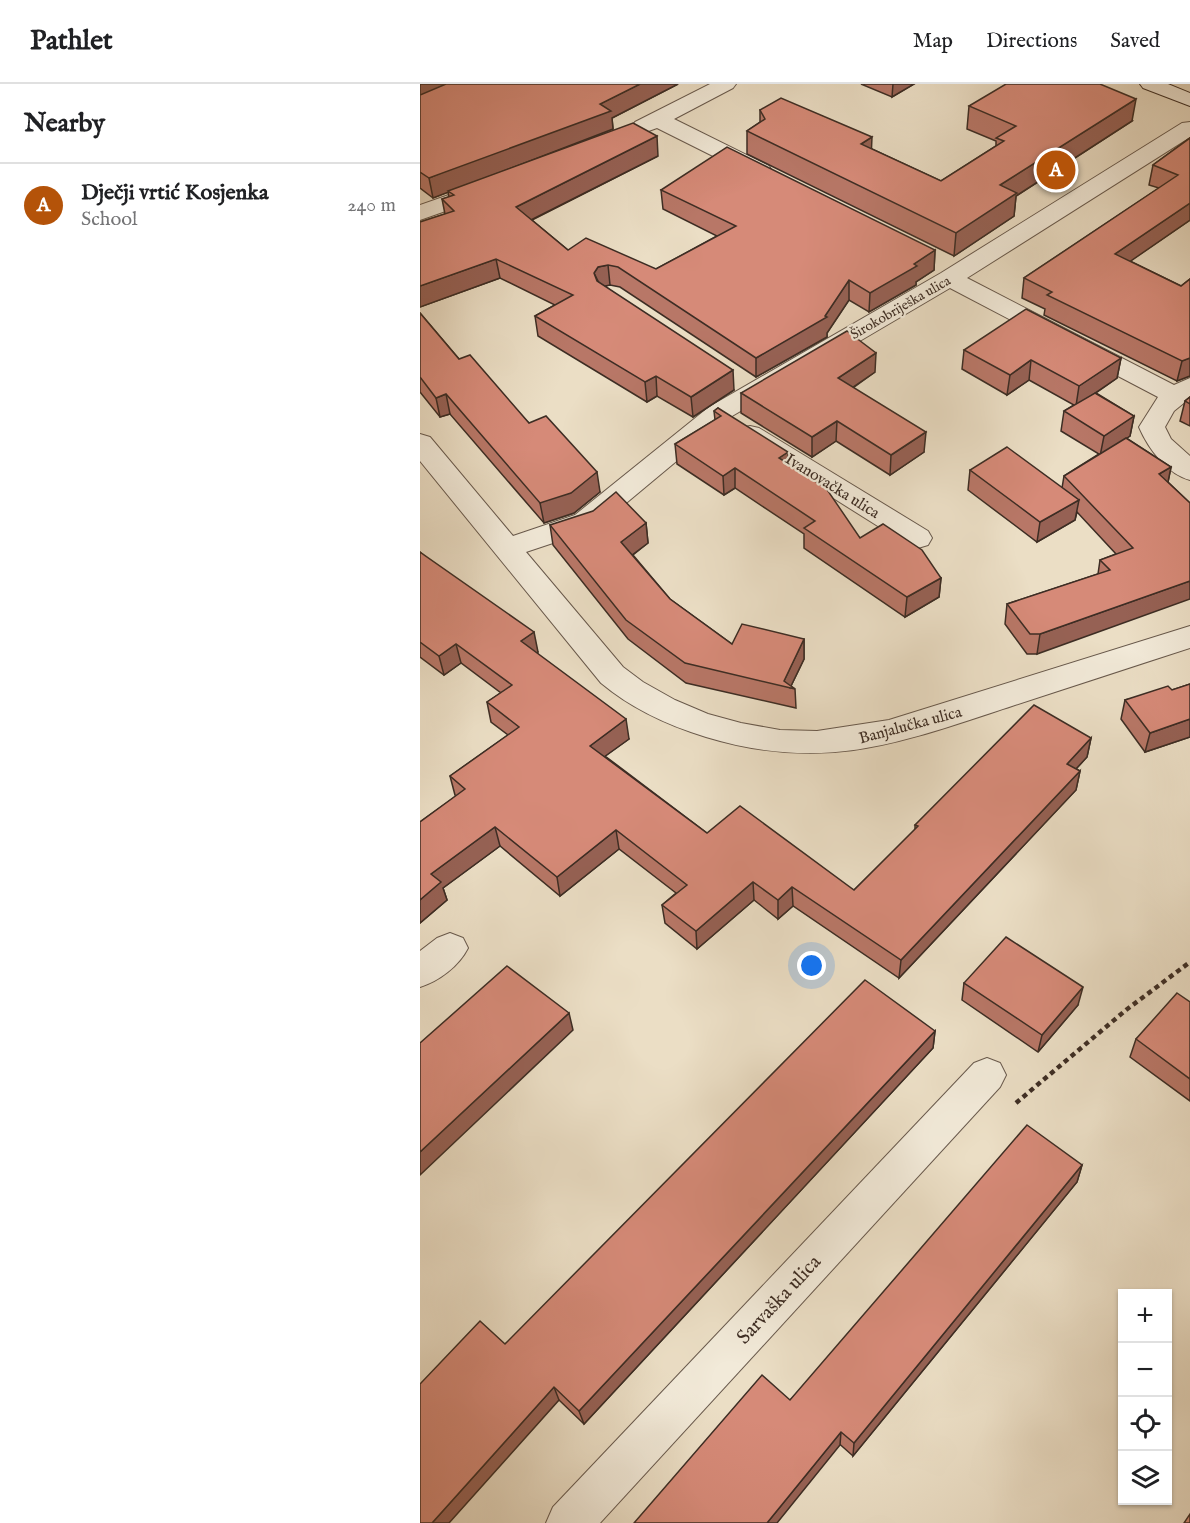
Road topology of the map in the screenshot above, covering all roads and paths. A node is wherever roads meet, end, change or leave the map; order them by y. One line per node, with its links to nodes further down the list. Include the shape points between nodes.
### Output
1 (726, 84): 4 (street)
2 (1150, 84): 3 (street)
3 (1190, 100)
4 (658, 120): 6 (street); 8 (street)
5 (1190, 128): 10 (street, Širokobriješka ulica)
6 (621, 137)
7 (510, 179): 9 (street)
8 (783, 182)
9 (420, 213)
10 (950, 270): 11 (street); 12 (street, Širokobriješka ulica, via 745,384)
11 (1183, 391): 14 (street, via 1162,406 1152,428 1159,443)
12 (718, 413): 15 (street, Ivanovačka ulica); 16 (street, Širokobriješka ulica, via 585,522)
13 (420, 443): 16 (street, Banjalučka ulica)
14 (1190, 471)
15 (918, 538)
16 (506, 548): 17 (street, Banjalučka ulica, via 612,675 633,693 665,711 756,741 821,743 893,732)
17 (1190, 637)
18 (450, 948): 20 (street)
19 (1190, 962): 22 (path, via 1126,1010 1001,1116)
20 (420, 972)
21 (987, 1075): 22 (street, Sarvaška ulica)
22 (958, 1106): 23 (street, Sarvaška ulica)
23 (569, 1523)

